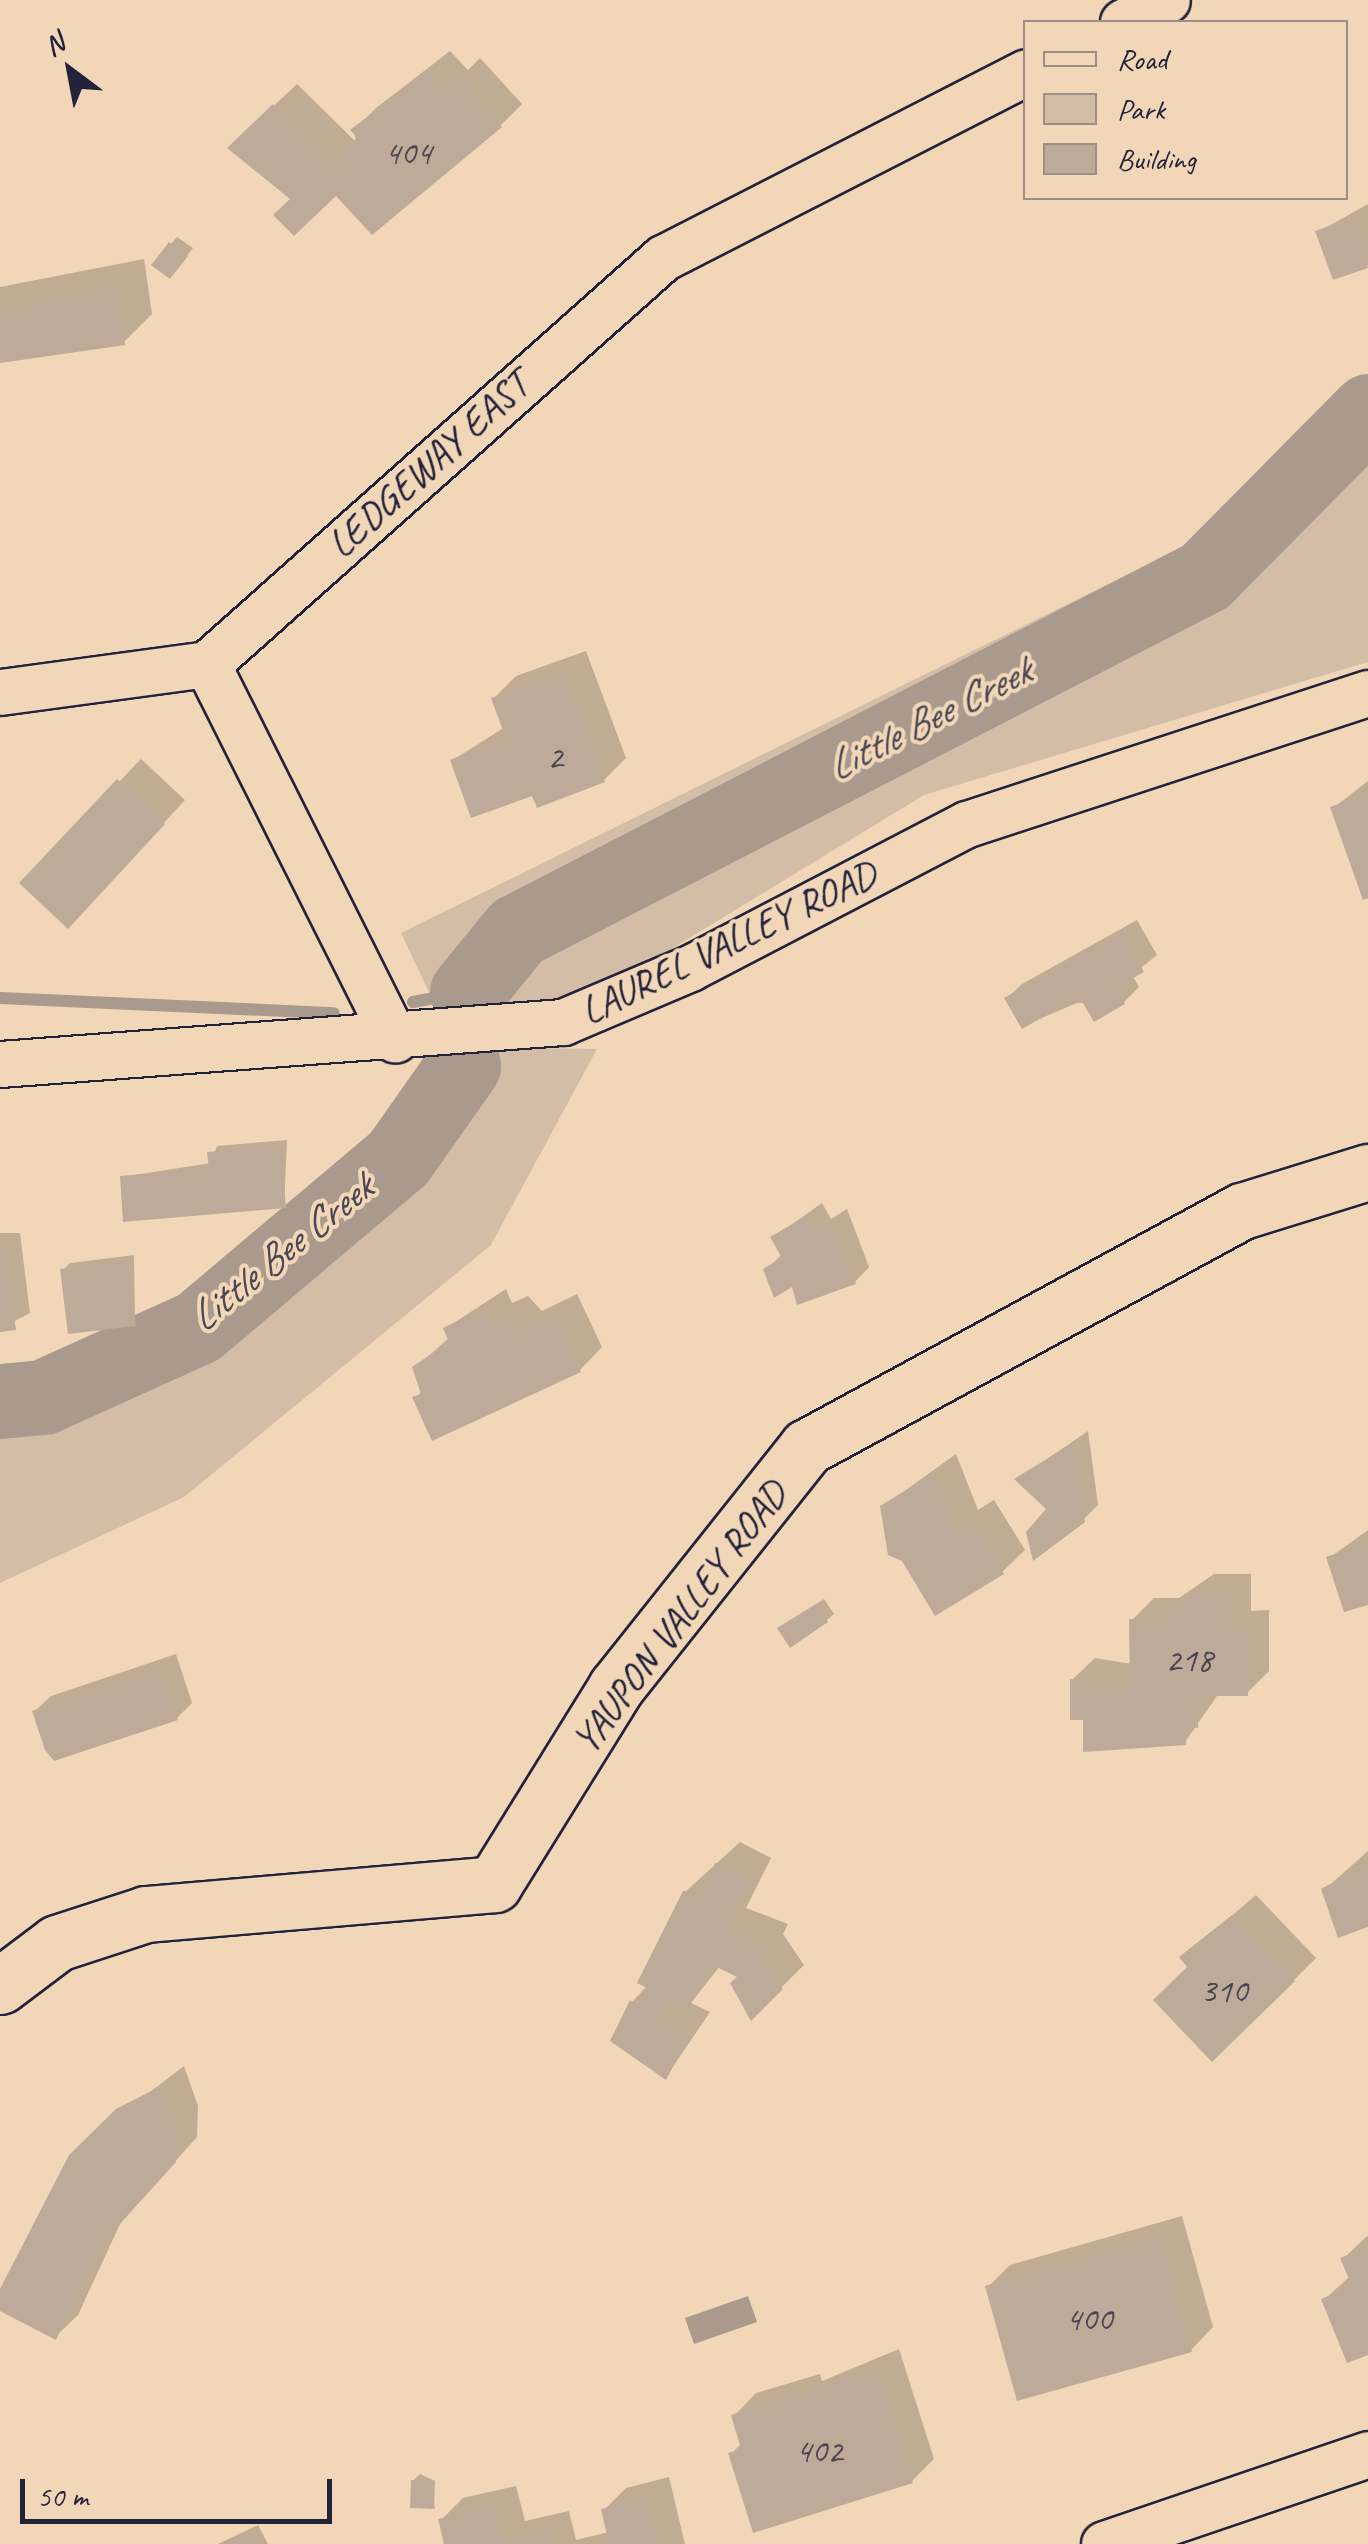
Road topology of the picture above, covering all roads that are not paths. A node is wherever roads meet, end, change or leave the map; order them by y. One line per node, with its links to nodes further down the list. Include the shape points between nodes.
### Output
1 (1166, 0): 2 (street)
2 (1126, 20)
3 (1023, 74): 4 (street, LEDGEWAY EAST, via 663,258)
4 (206, 664): 5 (street); 7 (street)
5 (0, 692)
6 (1368, 693): 7 (street, LAUREL VALLEY ROAD, via 968,824 690,968 563,1022)
7 (394, 1040): 8 (street, LAUREL VALLEY ROAD)
8 (0, 1064)
9 (1368, 1172): 10 (street, YAUPON VALLEY ROAD, via 1242,1211 807,1446 616,1687 494,1884 146,1914 58,1943)
10 (0, 1986)
11 (1368, 2454): 12 (street)
12 (1104, 2544)

